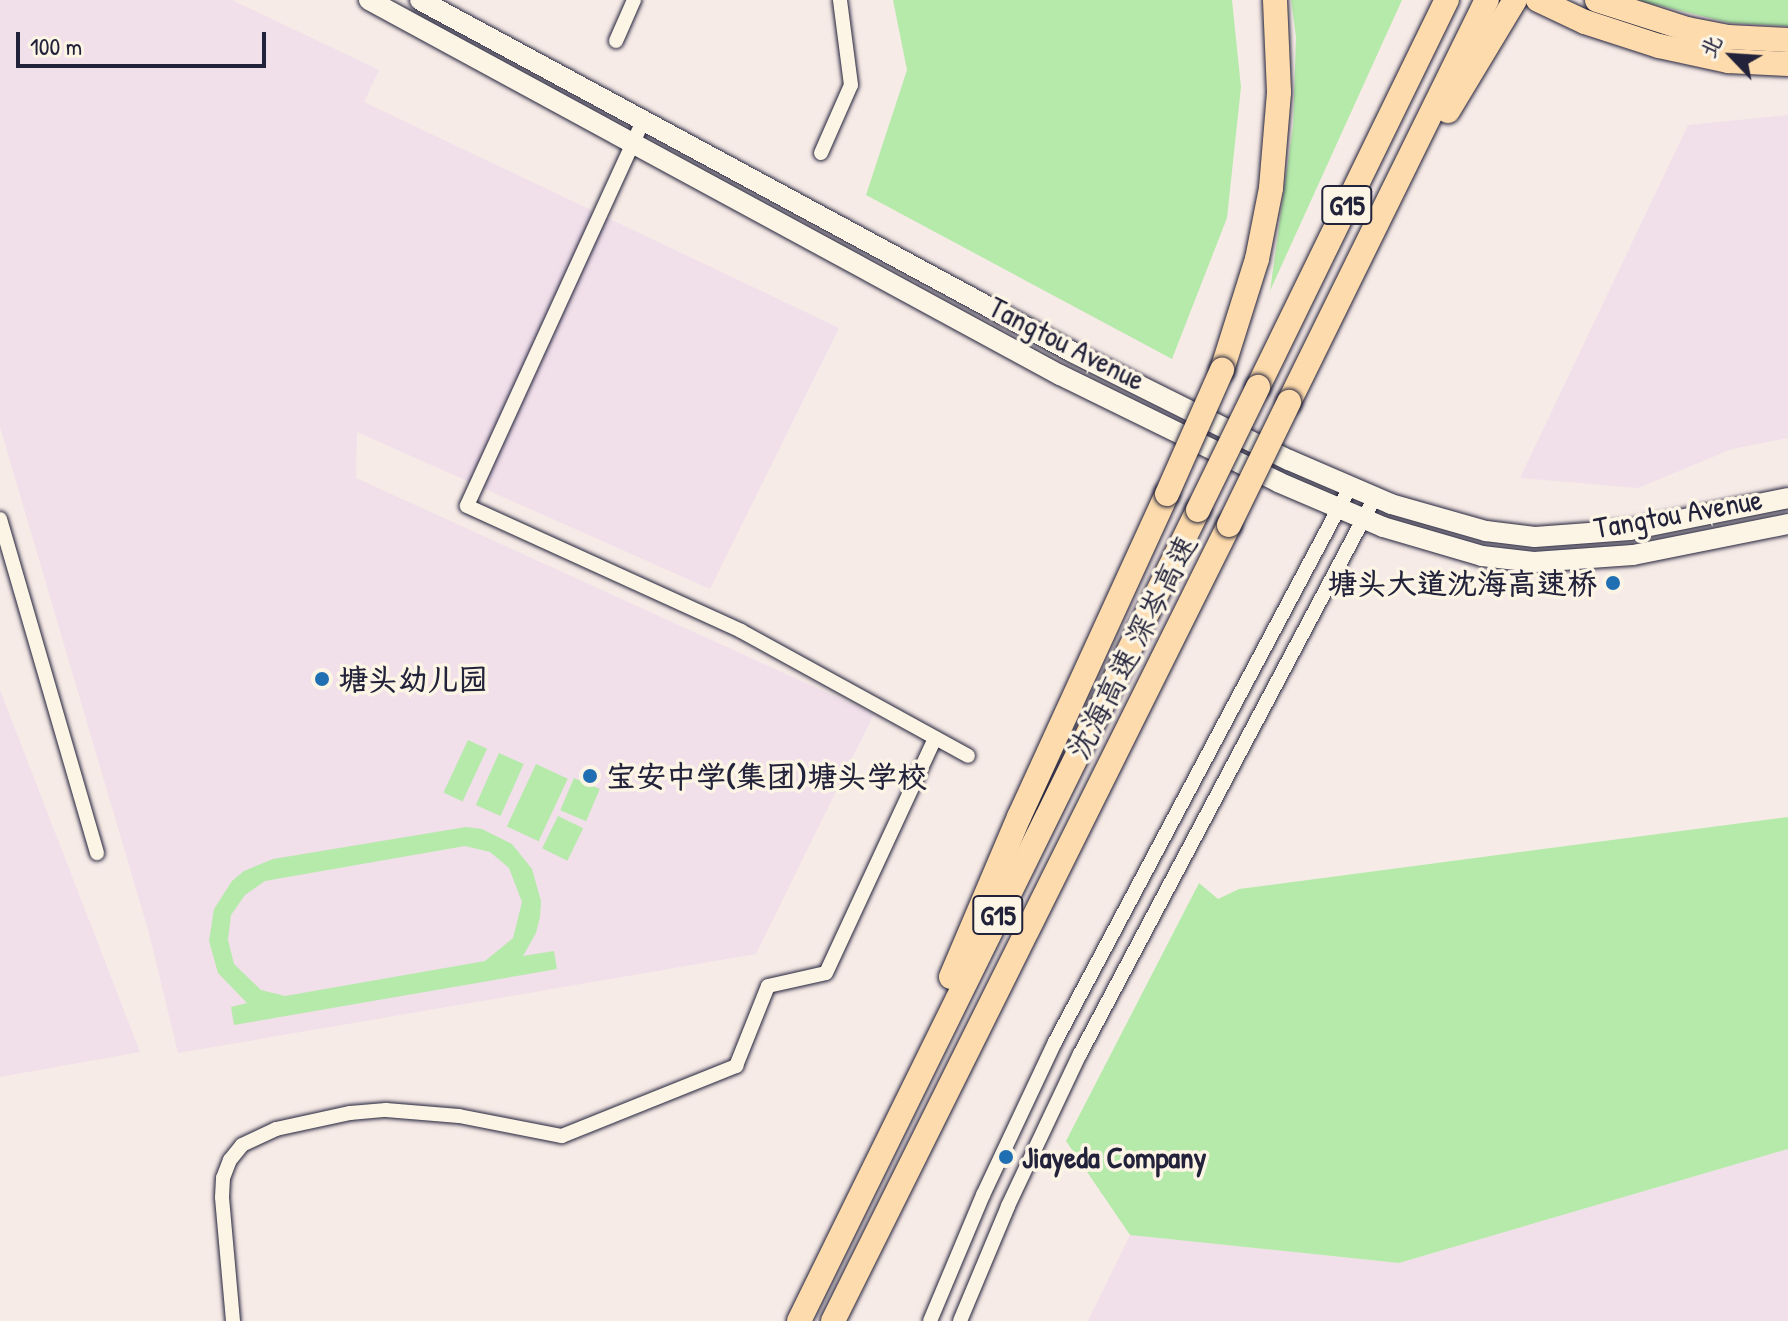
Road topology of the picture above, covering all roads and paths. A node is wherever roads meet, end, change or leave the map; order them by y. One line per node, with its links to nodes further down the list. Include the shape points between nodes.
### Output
1 (369, 0): 10 (main road, Tangtou Avenue)
2 (420, 0): 16 (main road, Tangtou Avenue)
3 (634, 0): 13 (street)
4 (840, 0): 18 (street, via 851,85)
5 (1275, 0): 29 (highway, bridge, via 1279,92 1271,188 1250,284 1222,370 984,897)
6 (1487, 0): 14 (highway)
7 (1515, 0): 14 (highway)
8 (1538, 0): 15 (highway, via 1659,46 1728,61)
9 (1597, 0): 12 (highway, via 1687,29)
10 (394, 6): 17 (main road, Tangtou Avenue)
11 (1442, 11): 29 (highway, 沈海高速 深岑高速 / G15, bridge)
12 (1788, 40)
13 (616, 41)
14 (1478, 42): 32 (highway, 沈海高速 深岑高速 / G15, bridge, via 1364,248)
15 (1788, 64)
16 (643, 121): 17 (street); 19 (main road, Tangtou Avenue, via 1072,352)
17 (632, 143): 22 (main road, Tangtou Avenue, via 1047,368); 26 (street, via 467,506 741,631)
18 (821, 153)
19 (1350, 487): 20 (main road, Tangtou Avenue); 22 (street)
20 (1375, 497): 21 (main road, Tangtou Avenue, via 1439,520 1535,537 1630,530); 24 (street)
21 (1788, 498)
22 (1338, 509): 24 (main road, Tangtou Avenue); 33 (street, via 1055,1042)
23 (0, 519): 28 (street)
24 (1363, 520): 25 (main road, Tangtou Avenue, via 1469,553 1534,562 1633,555); 34 (street, via 1080,1054)
25 (1788, 524)
26 (935, 738): 27 (street); 30 (street, via 826,973 768,986 736,1066 562,1136 459,1116 386,1110 276,1129 242,1145 227,1169 222,1197)
27 (968, 756)
28 (97, 853)
29 (881, 1153): 31 (highway, 沈海高速 深岑高速 / G15)
30 (233, 1321)
31 (799, 1321)
32 (833, 1321)
33 (930, 1321)
34 (960, 1321)

